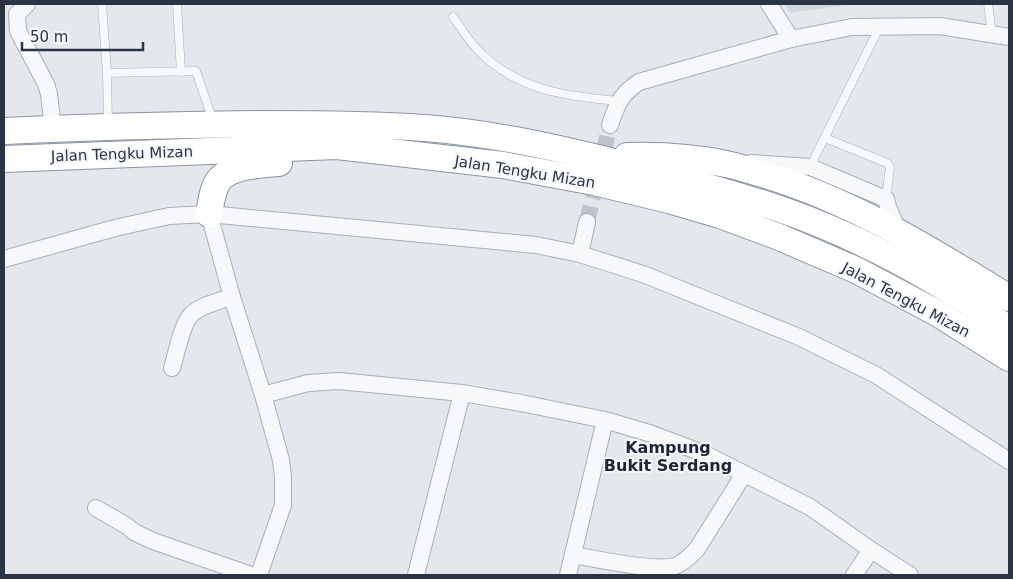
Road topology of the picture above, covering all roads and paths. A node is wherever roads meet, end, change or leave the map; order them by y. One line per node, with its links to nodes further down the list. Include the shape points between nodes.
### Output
1 (27, 4): 17 (street, via 17,14 18,31 46,84)
2 (102, 4): 12 (lane)
3 (177, 4): 11 (lane)
4 (769, 4): 10 (street)
5 (988, 4): 8 (lane)
6 (453, 17): 13 (lane, via 475,48 503,72 537,88 576,97)
7 (880, 26): 8 (street, via 940,26); 10 (street, via 852,27); 19 (lane)
8 (992, 34): 9 (street)
9 (1009, 38)
10 (791, 39): 13 (street, via 639,82)
11 (180, 72): 12 (lane); 14 (lane, via 196,72)
12 (107, 73): 16 (lane)
13 (618, 100): 15 (street)
14 (215, 125): 16 (highway, Jalan Tengku Mizan); 21 (highway, Jalan Tengku Mizan, via 334,124 425,128 502,138)
15 (610, 125)
16 (108, 127): 17 (highway, Jalan Tengku Mizan)
17 (53, 129): 18 (highway, Jalan Tengku Mizan)
18 (4, 131)
19 (825, 138): 24 (lane); 25 (lane, via 887,164 890,168)
20 (417, 156): 22 (highway, Jalan Tengku Mizan, via 337,146); 26 (highway, via 262,164 241,168 220,179); 34 (highway, Jalan Tengku Mizan, via 504,166 594,182 720,215 856,270 937,313)
21 (594, 157): 23 (highway, via 662,155); 33 (highway, Jalan Tengku Mizan, via 707,186 779,209 844,235 912,269)
22 (4, 159)
23 (726, 164): 24 (street); 28 (highway, via 836,200)
24 (810, 167): 25 (street)
25 (886, 198): 28 (street)
26 (209, 214): 29 (street, via 536,245); 30 (street, via 169,216); 31 (street)
27 (587, 222): 29 (street)
28 (899, 233): 32 (highway)
29 (580, 254): 39 (street, via 643,274 732,309 876,375)
30 (4, 259)
31 (232, 296): 35 (street, via 190,315); 37 (street)
32 (1009, 298)
33 (1009, 329)
34 (1009, 358)
35 (172, 368)
36 (462, 393): 37 (street, via 339,381 308,383); 38 (street); 46 (street)
37 (263, 395): 45 (street, via 281,460 284,490 283,505)
38 (605, 420): 40 (street, via 669,440); 43 (street)
39 (1009, 461)
40 (744, 474): 42 (street, via 810,507); 43 (street, via 697,548 675,566 653,567)
41 (96, 508): 44 (street, via 153,541)
42 (871, 550): 48 (street); 49 (street)
43 (573, 555): 47 (street)
44 (251, 575)
45 (258, 575)
46 (416, 575)
47 (568, 575)
48 (854, 575)
49 (910, 575)

